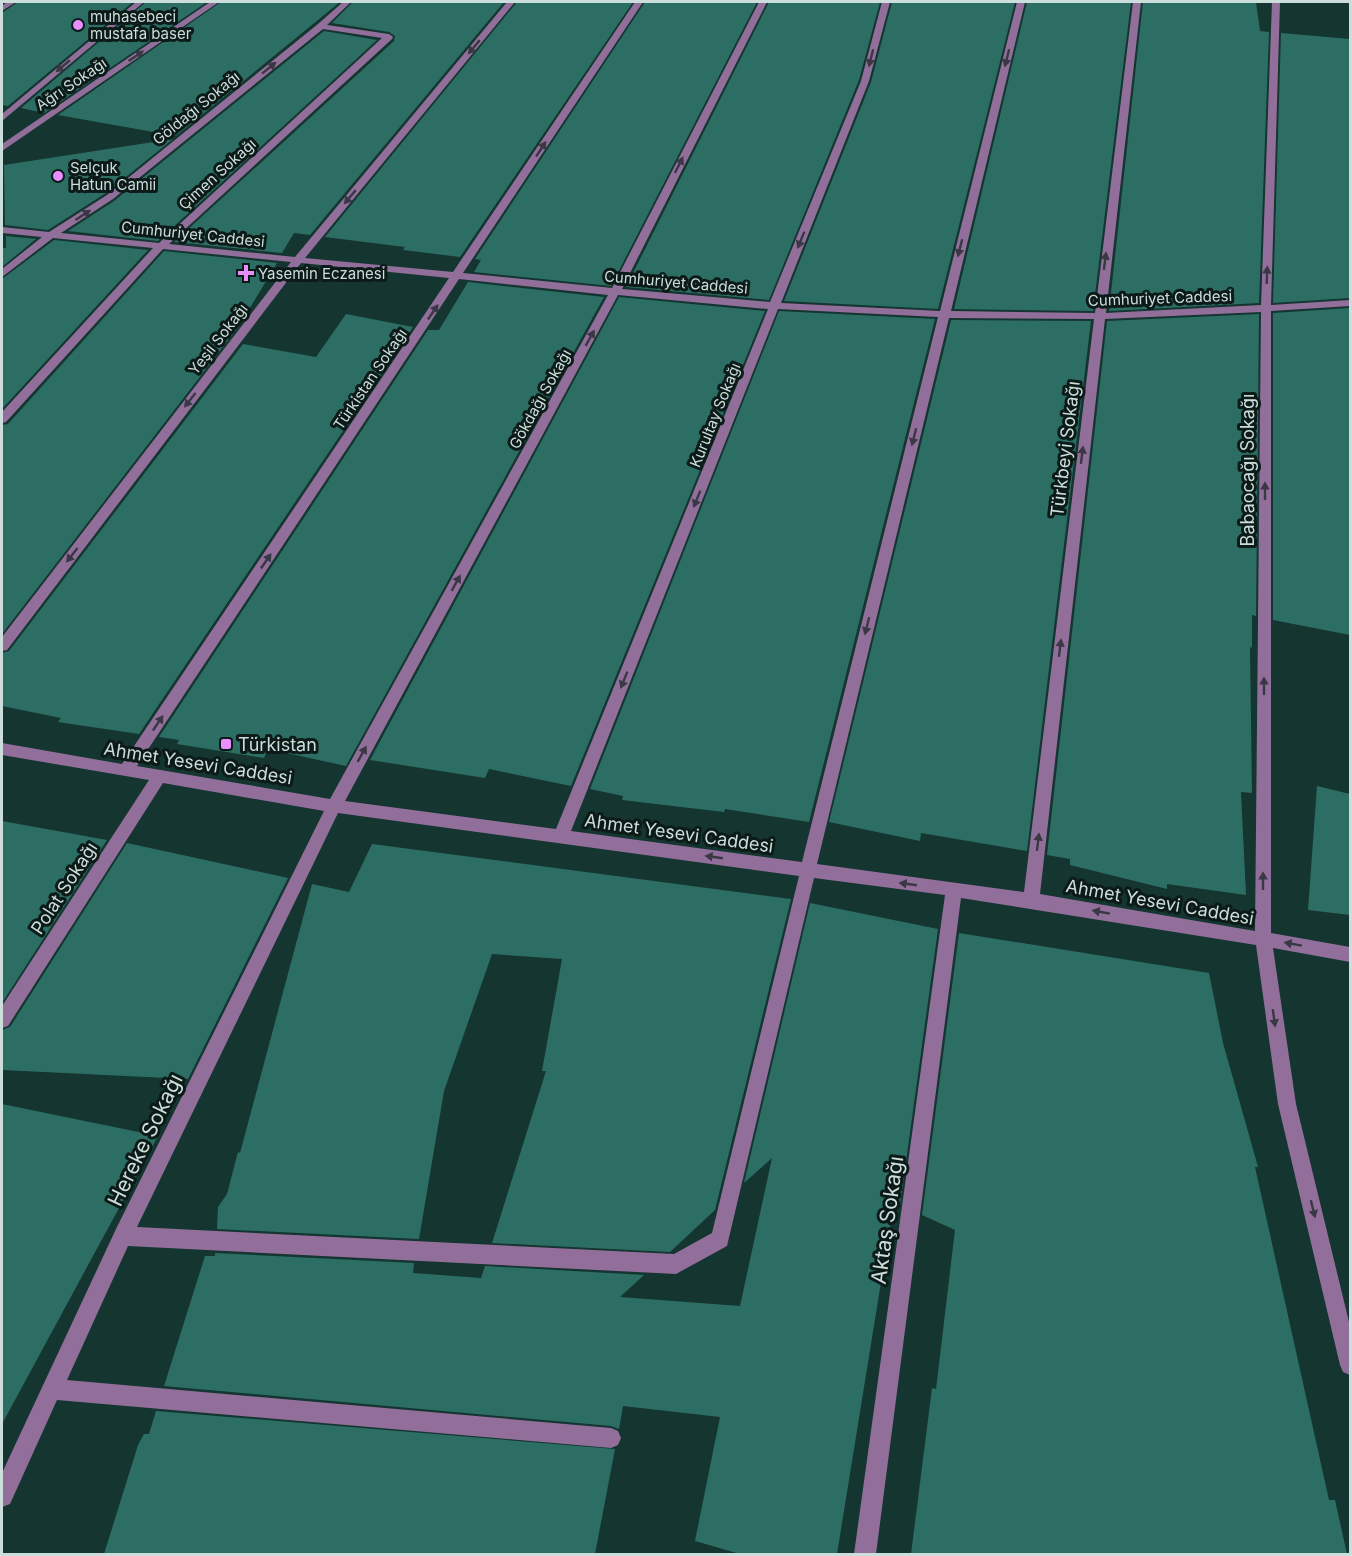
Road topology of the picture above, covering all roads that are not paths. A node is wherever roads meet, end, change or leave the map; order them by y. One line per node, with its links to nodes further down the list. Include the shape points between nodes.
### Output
1 (12, 2): 12 (street)
2 (140, 2): 14 (street, one-way to 14)
3 (215, 2): 15 (street, Ağrı Sokağı, one-way to 3)
4 (347, 2): 13 (street, Göldağı Sokağı)
5 (511, 2): 19 (street, Yeşil Sokağı, one-way to 19)
6 (639, 2): 21 (street, Türkistan Sokağı, one-way to 6)
7 (763, 2): 22 (street, Gökdağı Sokağı, one-way to 7)
8 (886, 2): 24 (street, Kurultay Sokağı, one-way to 24, via 865,81)
9 (1021, 2): 26 (street, one-way to 26)
10 (1137, 2): 27 (street, Türkbeyi Sokağı, one-way to 10)
11 (1276, 2): 25 (street, Babaocağı Sokağı, one-way to 11)
12 (2, 9)
13 (321, 26): 17 (street, Göldağı Sokağı, one-way to 13, via 110,197); 18 (street, Çimen Sokağı, via 389,37)
14 (2, 118)
15 (2, 148)
16 (2, 230): 17 (street, Cumhuriyet Caddesi)
17 (51, 235): 18 (street, Cumhuriyet Caddesi); 20 (street, Göldağı Sokağı)
18 (160, 247): 19 (street, Cumhuriyet Caddesi); 28 (street, Çimen Sokağı)
19 (298, 260): 21 (street, Cumhuriyet Caddesi); 29 (street, Yeşil Sokağı, one-way to 29)
20 (2, 274)
21 (458, 276): 22 (street, Cumhuriyet Caddesi); 31 (street, Türkistan Sokağı, one-way to 21)
22 (615, 292): 24 (street, Cumhuriyet Caddesi); 33 (street, Gökdağı Sokağı, one-way to 22)
23 (1350, 303): 25 (street, Cumhuriyet Caddesi)
24 (775, 306): 26 (street, Cumhuriyet Caddesi); 34 (street, Kurultay Sokağı, one-way to 34)
25 (1266, 308): 27 (street, Cumhuriyet Caddesi); 38 (street, Babaocağı Sokağı, one-way to 25)
26 (944, 314): 27 (street, Cumhuriyet Caddesi); 35 (street, one-way to 35)
27 (1098, 316): 37 (street, Türkbeyi Sokağı, one-way to 27)
28 (2, 418)
29 (2, 646)
30 (2, 749): 31 (street, Ahmet Yesevi Caddesi)
31 (125, 772): 32 (street, Ahmet Yesevi Caddesi)
32 (159, 777): 33 (street, Ahmet Yesevi Caddesi); 40 (street, Polat Sokağı)
33 (334, 806): 34 (street, Ahmet Yesevi Caddesi); 41 (street, Hereke Sokağı)
34 (561, 836): 35 (street, Ahmet Yesevi Caddesi, one-way to 34)
35 (807, 870): 36 (street, Ahmet Yesevi Caddesi, one-way to 35); 41 (street, via 720,1239 676,1264)
36 (954, 891): 37 (street, Ahmet Yesevi Caddesi); 46 (street, Aktaş Sokağı)
37 (1031, 900): 38 (street, Ahmet Yesevi Caddesi, one-way to 37)
38 (1263, 939): 39 (street, Ahmet Yesevi Caddesi, one-way to 38); 42 (street, Babaocağı Sokağı, one-way to 42, via 1287,1104)
39 (1350, 954)
40 (2, 1020)
41 (123, 1236): 43 (street, Hereke Sokağı)
42 (1350, 1365)
43 (53, 1389): 44 (street); 45 (street, Hereke Sokağı)
44 (611, 1438)
45 (2, 1496)
46 (865, 1554)

